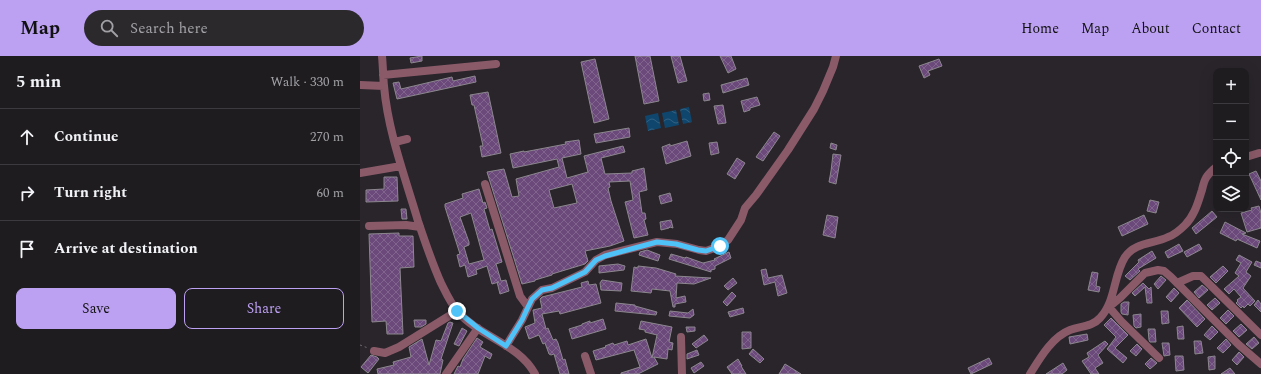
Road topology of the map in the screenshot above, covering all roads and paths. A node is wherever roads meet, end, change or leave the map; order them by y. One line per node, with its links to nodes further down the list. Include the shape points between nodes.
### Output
1 (382, 56): 4 (street)
2 (836, 56): 19 (street, via 814,109 788,150 745,208 741,220 728,240 706,251 657,242 605,256 596,260 585,272 552,288 542,290)
3 (496, 64): 4 (street)
4 (383, 74): 6 (street)
5 (360, 85): 6 (street)
6 (384, 86): 8 (street)
7 (407, 139): 8 (street)
8 (395, 142): 11 (street)
9 (1259, 153): 10 (street)
10 (1249, 156)
11 (401, 166): 13 (street); 16 (street)
12 (1213, 170): 18 (street, via 1206,178 1197,207 1184,226 1169,237 1131,250 1125,257)
13 (360, 173)
14 (485, 184): 19 (street, via 520,296)
15 (369, 226): 16 (street)
16 (420, 227): 20 (street, via 446,293)
17 (1177, 283): 18 (street, via 1164,271 1145,273); 22 (street, via 1193,276 1200,276); 28 (street)
18 (1109, 306): 27 (street); 33 (street, via 1096,323 1070,330 1056,339)
19 (528, 307): 24 (street)
20 (457, 311): 21 (street); 25 (street, via 399,347 385,353)
21 (478, 328): 24 (street); 29 (street)
22 (1261, 335)
23 (681, 337): 32 (street)
24 (506, 346): 30 (street, via 528,363)
25 (374, 351)
26 (585, 356): 31 (street)
27 (1159, 358)
28 (1261, 364)
29 (446, 374)
30 (535, 374)
31 (590, 374)
32 (682, 374)
33 (1030, 374)

